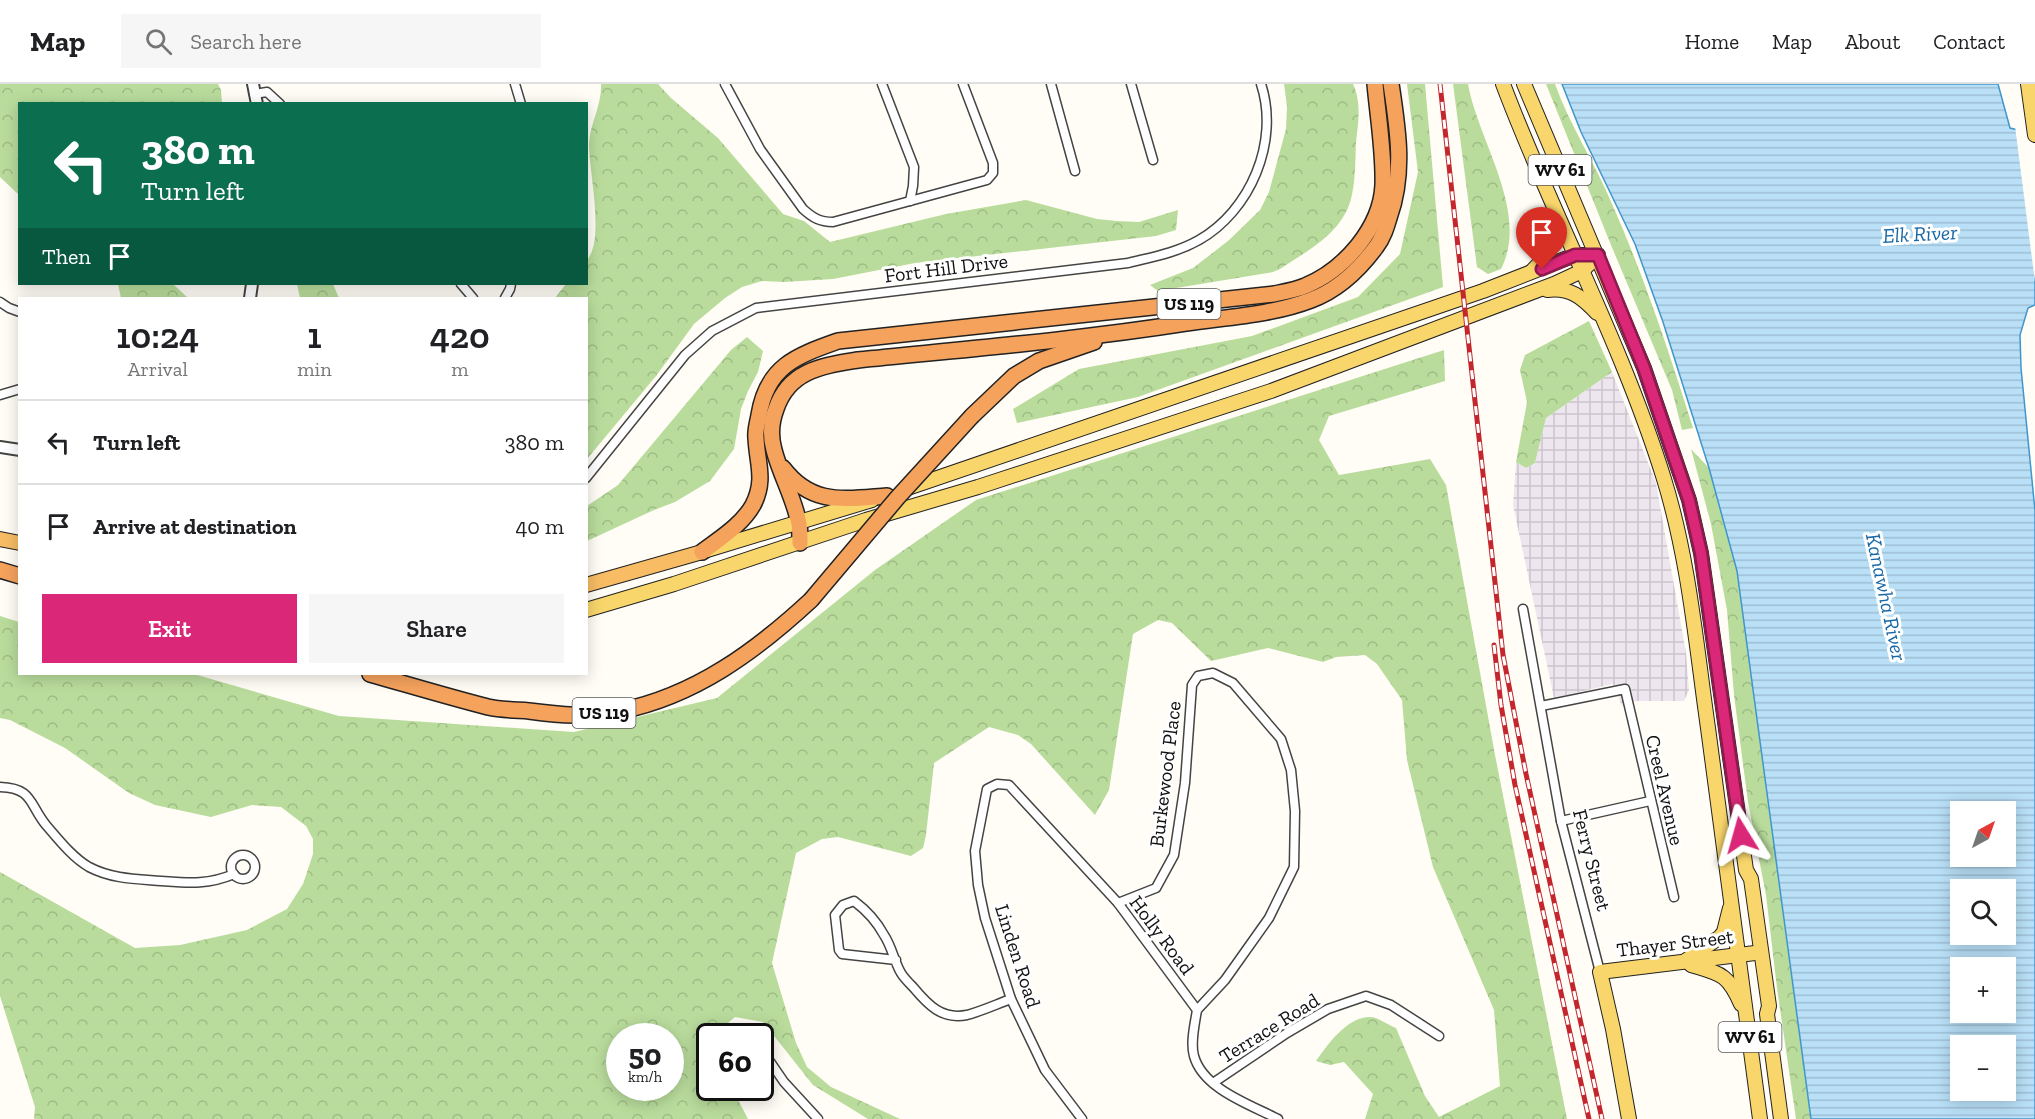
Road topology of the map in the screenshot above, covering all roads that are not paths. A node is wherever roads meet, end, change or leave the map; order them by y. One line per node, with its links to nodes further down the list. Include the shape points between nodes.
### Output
1 (515, 84): 15 (street)
2 (725, 84): 19 (street, via 760,149 812,218 833,222)
3 (882, 84): 19 (street, via 914,167)
4 (963, 84): 19 (street, via 993,163 993,173 987,180)
5 (1051, 84): 18 (street)
6 (1131, 84): 17 (street)
7 (1261, 84): 38 (street, Fort Hill Drive, via 1266,129 1256,174 1226,220 1200,239 1175,251 1128,262 756,308 712,331 685,355)
8 (1375, 84): 34 (highway, US 119, via 1383,177 1377,211 1366,236 1349,255 1305,286 1274,294 838,341 787,363 766,388)
9 (1391, 84): 31 (highway, US 119, via 1400,149 1398,190 1383,235 1345,282 1310,301 1269,311)
10 (1503, 84): 20 (main road, WV 61)
11 (1524, 84): 22 (main road, WV 61)
12 (2028, 84): 16 (main road)
13 (255, 94): 14 (street, via 267,92)
14 (278, 102)
15 (520, 102)
16 (2035, 135)
17 (1153, 160)
18 (1075, 171)
19 (910, 201)
20 (1552, 204): 21 (main road, WV 61); 24 (main road, via 1553,245)
21 (1575, 255): 22 (main road); 23 (main road, WV 61); 24 (main road)
22 (1598, 255): 23 (main road); 57 (main road, WV 61, via 1644,368 1689,500 1701,553)
23 (1582, 271): 26 (main road); 30 (main road, WV 61)
24 (1529, 274): 39 (main road)
25 (462, 285): 27 (street)
26 (1536, 291): 30 (main road, via 1568,290 1579,295); 43 (main road, via 1271,391)
27 (472, 297)
28 (0, 302): 29 (street)
29 (18, 311)
30 (1604, 320): 60 (main road, WV 61, via 1636,396 1682,545)
31 (1116, 334): 37 (highway, via 822,366 801,375 787,387 778,403 771,435); 51 (highway, US 119, bridge, via 1039,361 1014,376 898,497 810,600 775,633 709,678 619,712 567,716 491,707)
32 (18, 390): 33 (street)
33 (0, 395)
34 (760, 407): 40 (highway, via 766,456); 44 (highway, US 119, via 756,436 762,476 755,500 740,521)
35 (0, 447): 36 (street)
36 (18, 450)
37 (777, 461): 39 (highway, via 797,484 818,495 840,500); 40 (highway)
38 (588, 476)
39 (887, 496): 40 (main road)
40 (795, 525): 43 (highway); 44 (main road)
41 (0, 539): 42 (highway)
42 (18, 543)
43 (800, 543): 49 (main road)
44 (702, 552): 48 (highway, US 119)
45 (0, 568): 46 (main road); 47 (highway)
46 (18, 569)
47 (18, 575)
48 (588, 584)
49 (588, 609)
50 (1523, 609): 52 (street, Ferry Street)
51 (374, 675)
52 (1541, 706): 55 (street, Creel Avenue, via 1625,689); 56 (street, Ferry Street)
53 (0, 787): 58 (street, via 26,794 67,848 88,866 113,876 184,883 216,881)
54 (987, 789): 61 (street, Holly Road, via 997,784 1009,785); 67 (street, Linden Road, via 975,850 978,885)
55 (1650, 801): 56 (street); 59 (street, Creel Avenue)
56 (1562, 821): 66 (street, Ferry Street)
57 (1746, 870): 62 (main road, WV 61, via 1744,883); 69 (main road, WV 61, via 1751,879)
58 (234, 874)
59 (1674, 897)
60 (1732, 900): 63 (main road, WV 61); 65 (main road, via 1724,932)
61 (1118, 903): 68 (street, Holly Road); 68 (street, Burkewood Place, via 1156,888 1174,855 1185,783 1192,685 1198,676 1213,673 1233,683 1281,739 1291,770 1294,867 1269,918 1246,953)
62 (1755, 953): 63 (main road, Thayer Street); 69 (main road, WV 61)
63 (1739, 956): 65 (main road, Thayer Street); 70 (main road, WV 61)
64 (896, 960): 64 (street, via 883,933 864,908 854,901 839,909 835,915 842,954); 67 (street, via 901,974 920,997 943,1013 967,1015)
65 (1683, 962): 66 (main road, Thayer Street); 70 (main road, via 1720,974 1734,986)
66 (1600, 972): 77 (main road, Ferry Street)
67 (1011, 999): 75 (street, Linden Road, via 1045,1070)
68 (1197, 1010): 73 (street, via 1193,1056)
69 (1767, 1014): 79 (main road, WV 61)
70 (1748, 1019): 78 (main road, WV 61)
71 (1439, 1035): 73 (street, Terrace Road, via 1391,1005 1366,996 1328,1009)
72 (774, 1068): 74 (street)
73 (1213, 1083): 76 (street)
74 (818, 1119)
75 (1082, 1119)
76 (1278, 1119)
77 (1629, 1119)
78 (1761, 1119)
79 (1781, 1119)

